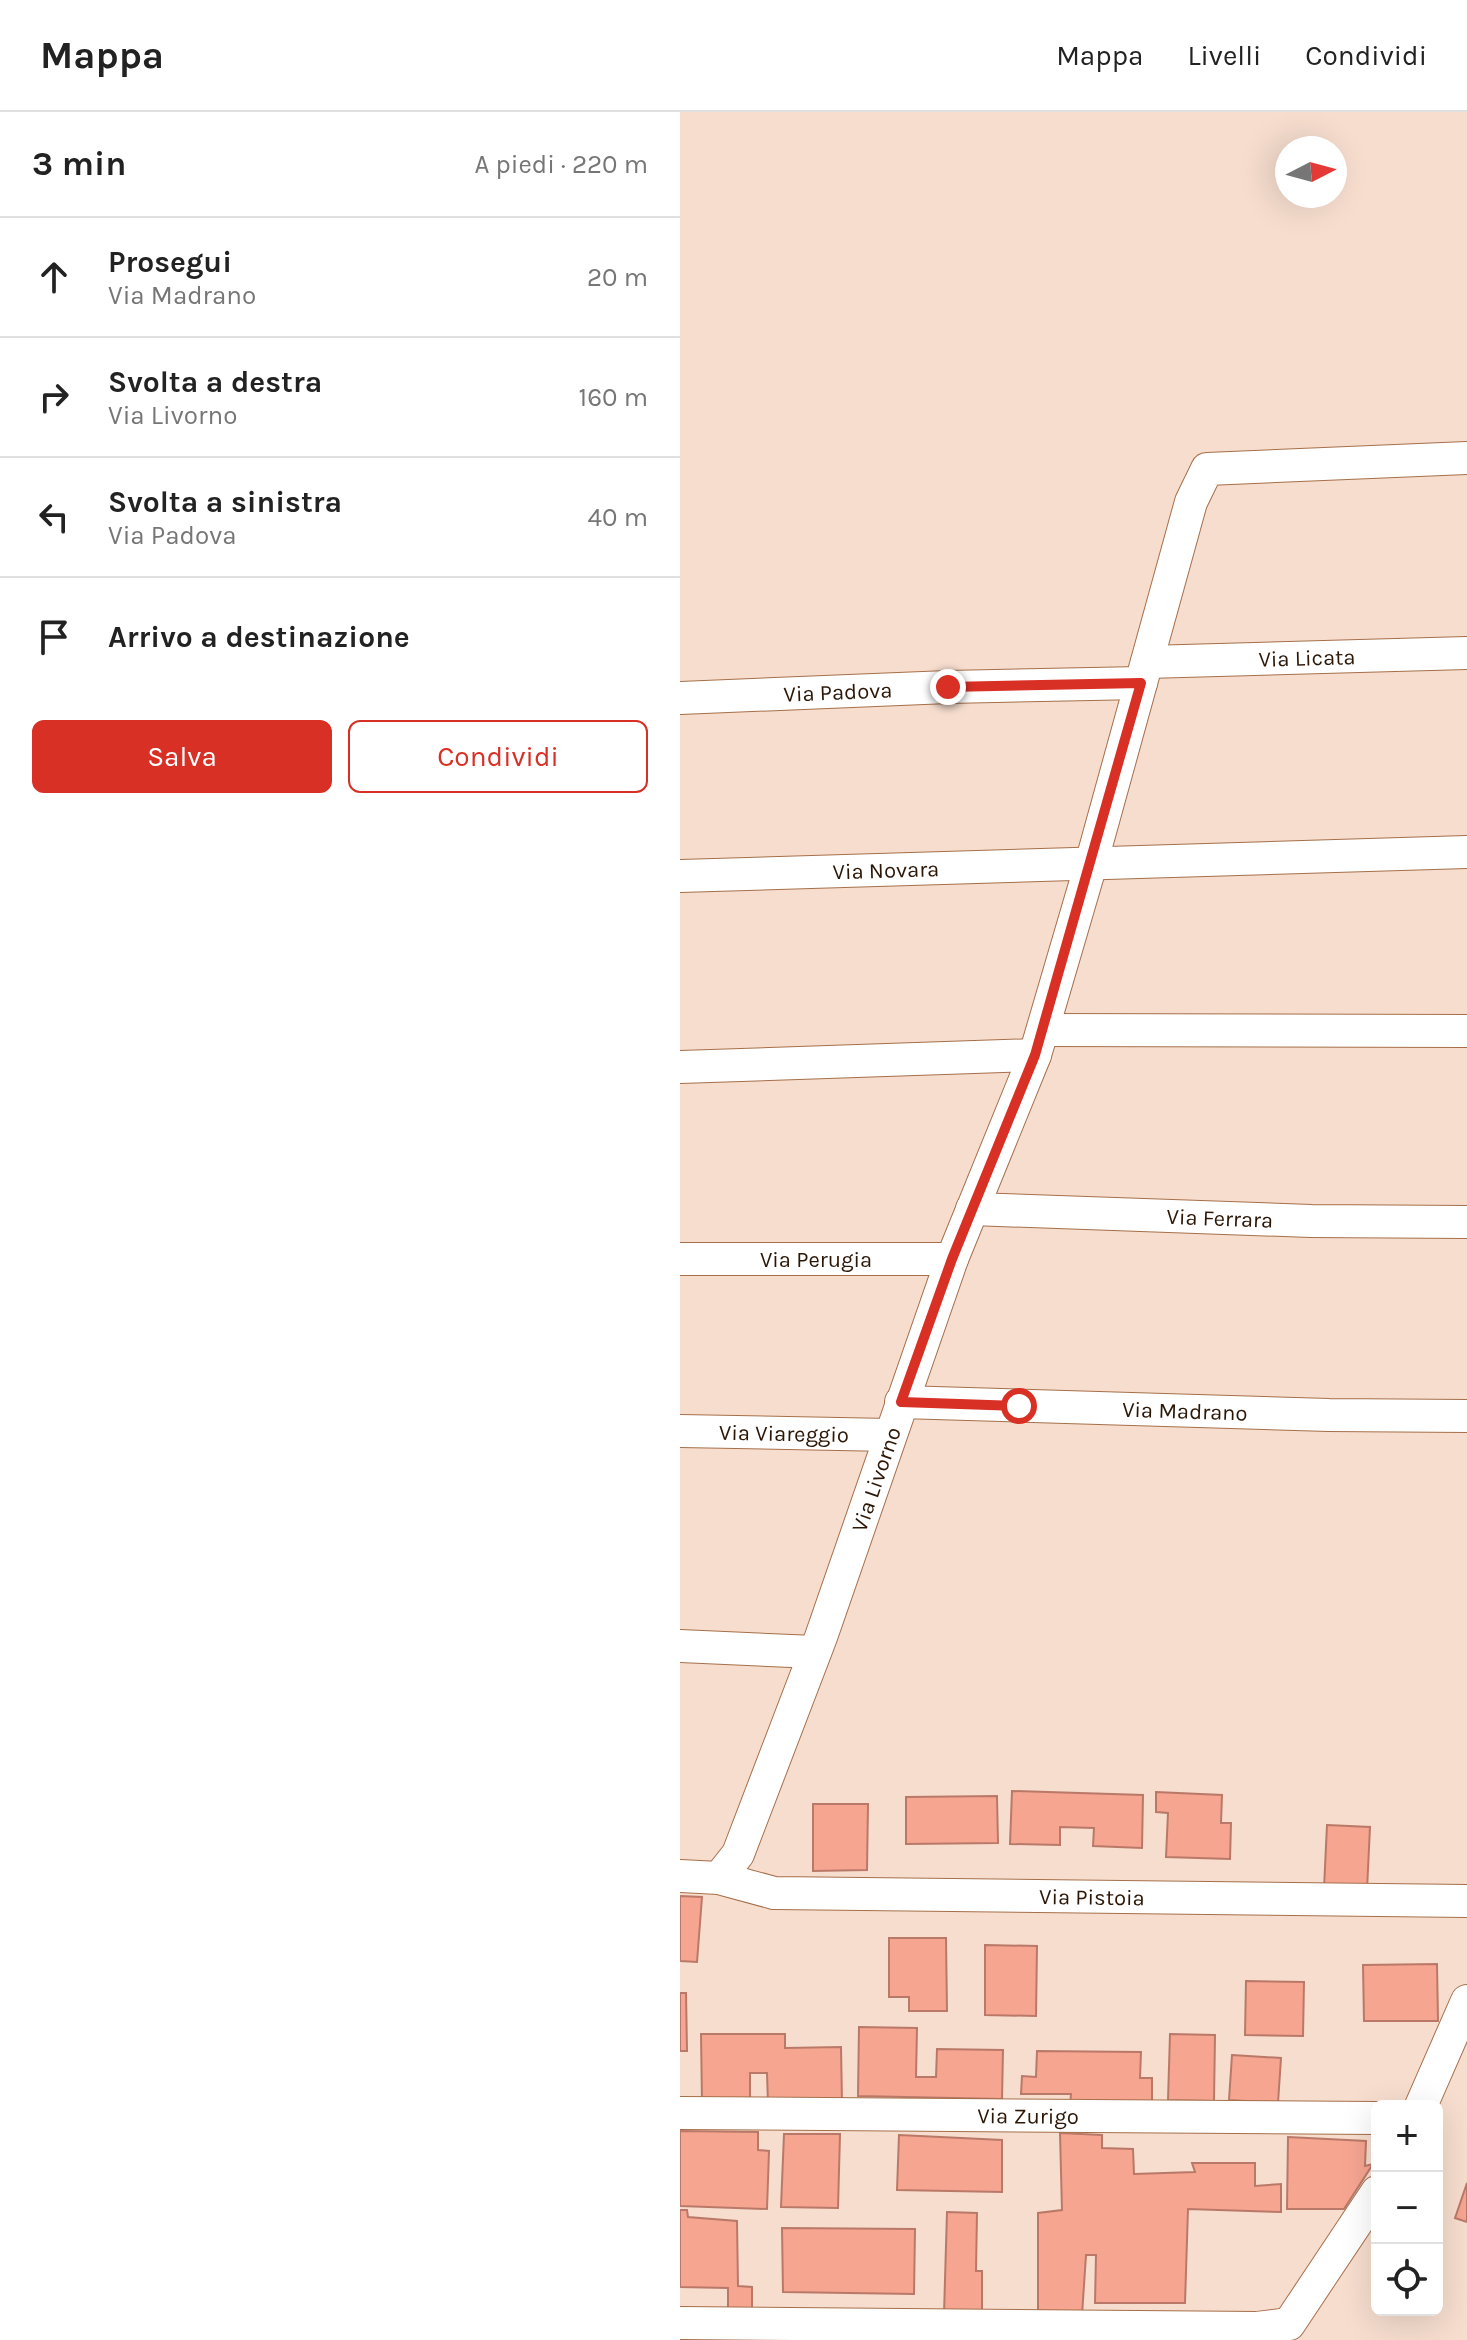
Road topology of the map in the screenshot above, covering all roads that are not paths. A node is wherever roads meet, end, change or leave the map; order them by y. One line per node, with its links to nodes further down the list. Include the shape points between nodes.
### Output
1 (1467, 458): 3 (street, Via Livorno, via 1207,469 1191,502)
2 (1467, 653): 3 (street, Via Licata)
3 (1144, 673): 4 (street, Via Padova); 6 (street, Via Livorno)
4 (680, 698)
5 (1467, 852): 6 (street, Via Novara)
6 (1091, 864): 7 (street, Via Novara); 9 (street, Via Livorno)
7 (680, 876)
8 (1467, 1031): 9 (street)
9 (1039, 1043): 10 (street); 11 (street, Via Livorno)
10 (680, 1067)
11 (972, 1209): 12 (street, Via Ferrara); 14 (street, Via Livorno)
12 (1467, 1222)
13 (680, 1259): 14 (street, Via Perugia)
14 (952, 1259): 15 (street, Via Livorno)
15 (901, 1402): 16 (street, Via Madrano); 18 (street, Via Livorno)
16 (1467, 1416)
17 (680, 1431): 18 (street, Via Viareggio)
18 (890, 1435): 20 (street, Via Livorno)
19 (680, 1646): 20 (street)
20 (815, 1652): 22 (street, Via Livorno, via 738,1854)
21 (680, 1876): 22 (street, Via Pistoia)
22 (719, 1878): 23 (street, Via Pistoia, via 774,1893)
23 (1467, 1901)
24 (1467, 2001): 25 (street)
25 (1424, 2100)
26 (680, 2113): 27 (street, Via Zurigo)
27 (1371, 2118)
28 (1371, 2201): 29 (street, via 1289,2324 1257,2328)
29 (680, 2323)

